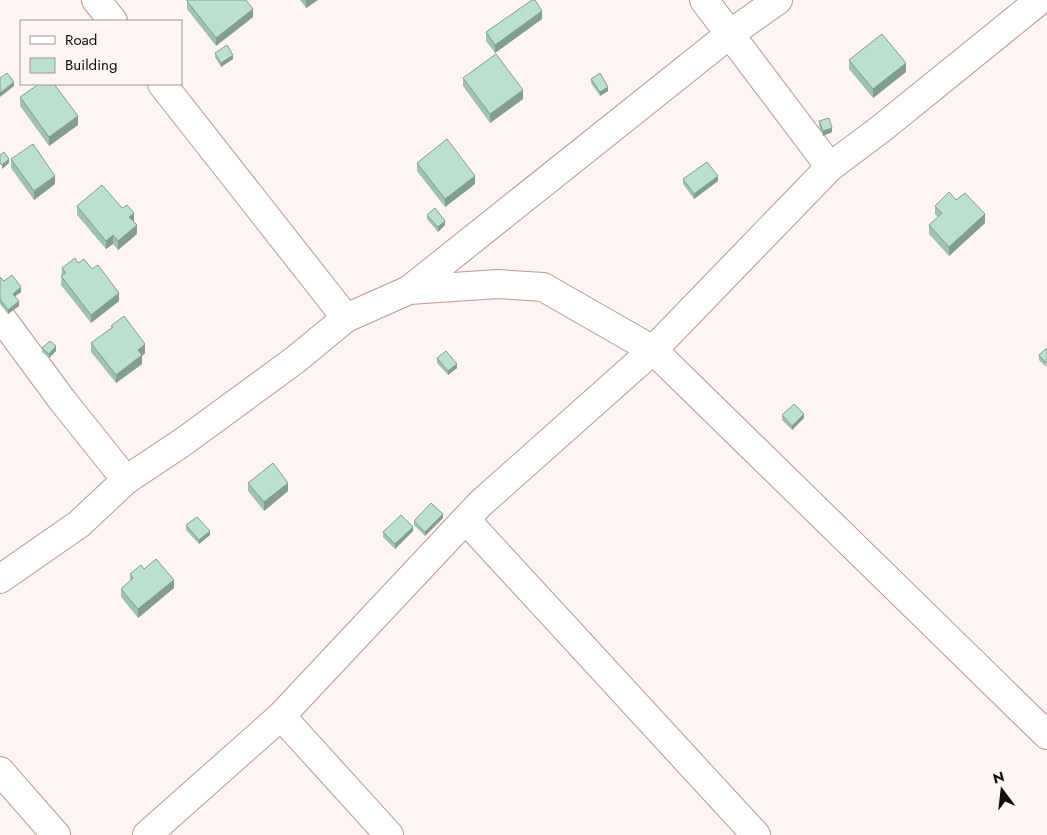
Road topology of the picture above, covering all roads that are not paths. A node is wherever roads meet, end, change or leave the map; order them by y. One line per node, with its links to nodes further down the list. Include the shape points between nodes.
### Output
1 (96, 0): 5 (street)
2 (704, 0): 6 (street)
3 (778, 0): 6 (street)
4 (1040, 0): 8 (street)
5 (112, 20)
6 (730, 34): 8 (street); 9 (street)
7 (163, 85): 11 (street)
8 (830, 167): 12 (street)
9 (409, 290): 11 (street); 12 (street, via 498,284 543,287)
10 (0, 316): 13 (street)
11 (346, 318): 13 (street, via 263,384)
12 (653, 350): 14 (street); 17 (street)
13 (126, 480): 15 (street, via 79,524)
14 (466, 520): 16 (street); 22 (street)
15 (0, 579)
16 (281, 716): 20 (street); 21 (street)
17 (1047, 735)
18 (0, 771): 19 (street)
19 (56, 835)
20 (147, 835)
21 (389, 835)
22 (756, 835)

